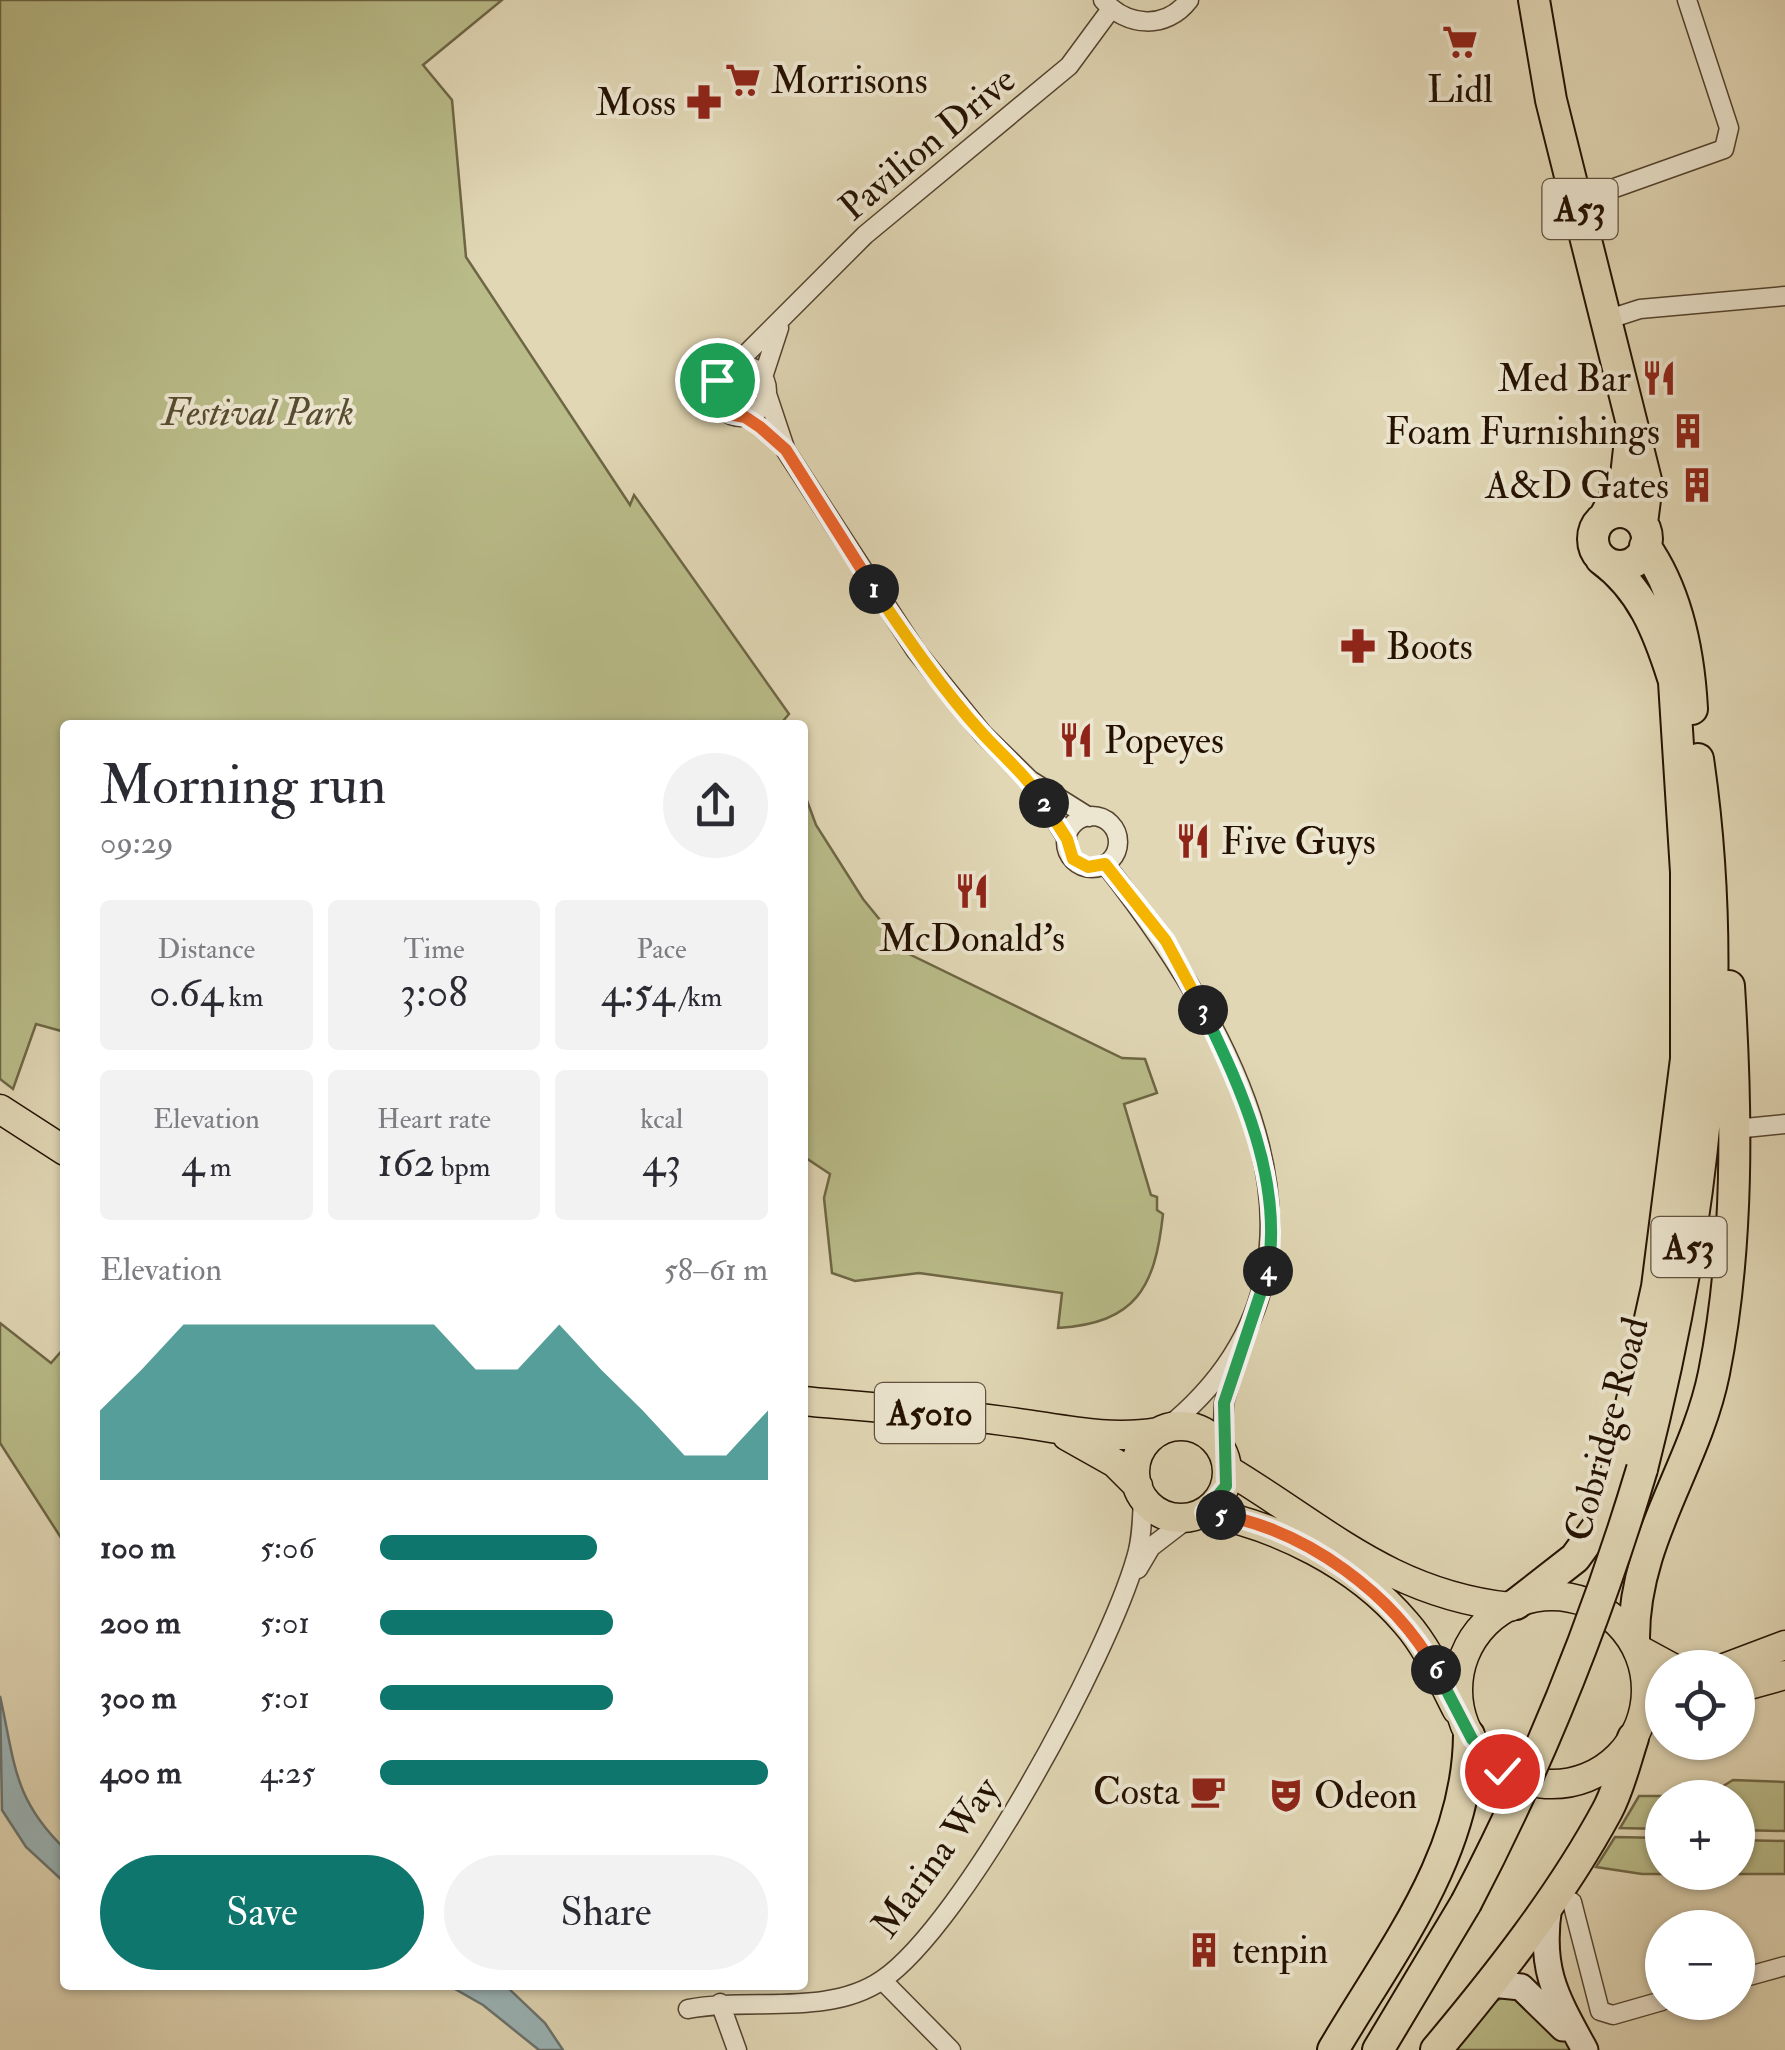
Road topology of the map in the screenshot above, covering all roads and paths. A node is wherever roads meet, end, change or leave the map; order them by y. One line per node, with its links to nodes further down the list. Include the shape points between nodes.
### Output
1 (1189, 0): 4 (street, via 1158,21 1141,22)
2 (1534, 0): 5 (highway, A53)
3 (1687, 0): 5 (street, via 1728,128 1724,150)
4 (1107, 5): 8 (street, Pavilion Drive, via 1069,66 865,235)
5 (1578, 201): 7 (highway, A53)
6 (1785, 296): 7 (street, via 1640,309)
7 (1610, 319): 11 (highway, A53)
8 (780, 323): 9 (street, Pavilion Drive); 10 (street, Pavilion Drive)
9 (734, 366): 10 (street, via 750,367); 12 (street, via 717,380 715,396 729,414)
10 (765, 385): 12 (street, via 760,409); 13 (street)
11 (1631, 416): 14 (highway, A53, via 1626,476); 15 (highway, A53, via 1647,484)
12 (745, 417): 13 (street)
13 (786, 450): 19 (street, via 916,651)
14 (1604, 516): 15 (highway, via 1626,512); 16 (highway, via 1592,537)
15 (1644, 534): 16 (highway, via 1632,563); 18 (highway, Cobridge Road / A53, via 1680,629)
16 (1602, 559): 17 (highway, via 1628,579 1659,634)
17 (1674, 682): 18 (highway); 36 (highway, via 1686,872 1686,1059 1657,1287 1599,1525 1575,1558)
18 (1692, 717): 21 (highway, Cobridge Road / A53)
19 (1030, 780): 20 (street); 22 (street)
20 (1089, 817): 22 (street, via 1076,822); 23 (street, via 1109,822 1117,834 1115,854)
21 (1709, 834): 26 (highway, via 1727,951); 59 (highway, Cobridge Road / A53, bridge, via 1708,1102 1682,1292 1642,1468 1607,1581 1534,1769 1466,1903)
22 (1067, 839): 23 (street, via 1081,865)
23 (1105, 864): 28 (street, via 1180,963 1258,1141 1272,1248 1266,1285)
24 (0, 1109): 27 (main road)
25 (1785, 1124): 26 (street)
26 (1735, 1129): 37 (highway, via 1714,1375 1636,1586)
27 (60, 1148)
28 (1240, 1347): 30 (street); 32 (street, via 1224,1403)
29 (808, 1401): 31 (main road, A5010)
30 (1161, 1430): 31 (main road, A5010, via 1114,1436); 32 (main road, A5010, via 1200,1429); 33 (main road, via 1140,1450)
31 (1057, 1431): 33 (main road, A5010, via 1115,1464)
32 (1225, 1460): 34 (main road, via 1226,1486); 36 (main road, A5010, via 1392,1576 1444,1595)
33 (1140, 1492): 34 (main road, A5010, via 1162,1514); 35 (street, Marina Way, via 1137,1556)
34 (1197, 1515): 35 (street, Marina Way, via 1151,1547); 44 (main road, A5010, via 1261,1525 1373,1591 1407,1624)
35 (1124, 1590): 51 (street, Marina Way, via 1019,1800 956,1898)
36 (1513, 1606): 37 (main road, via 1550,1597 1587,1602 1612,1615); 44 (main road, via 1484,1626 1464,1658 1458,1696)
37 (1636, 1644): 39 (main road); 45 (main road, via 1646,1690)
38 (1785, 1645): 40 (main road)
39 (1645, 1650)
40 (1755, 1656)
41 (1785, 1675): 42 (main road)
42 (1755, 1683)
43 (1645, 1728): 45 (main road)
44 (1467, 1730): 45 (main road, via 1502,1771 1551,1785 1600,1772); 58 (highway, via 1466,1793 1452,1838)
45 (1635, 1734): 46 (highway, via 1607,1811)
46 (1561, 1901): 47 (street); 52 (highway); 61 (main road, via 1544,1960)
47 (1586, 1966): 49 (street); 54 (street, via 1596,2006 1606,2015)
48 (1785, 1966): 50 (street)
49 (1566, 1970)
50 (1755, 1974)
51 (882, 1980): 53 (street, Marina Way, via 837,1999); 57 (street)
52 (1491, 1984): 60 (highway); 61 (main road, via 1529,1992)
53 (720, 2003): 55 (street, Marina Way); 56 (street)
54 (1645, 2005)
55 (688, 2009)
56 (737, 2050)
57 (951, 2050)
58 (1333, 2050)
59 (1378, 2050)
60 (1436, 2050)
61 (1584, 2050)

